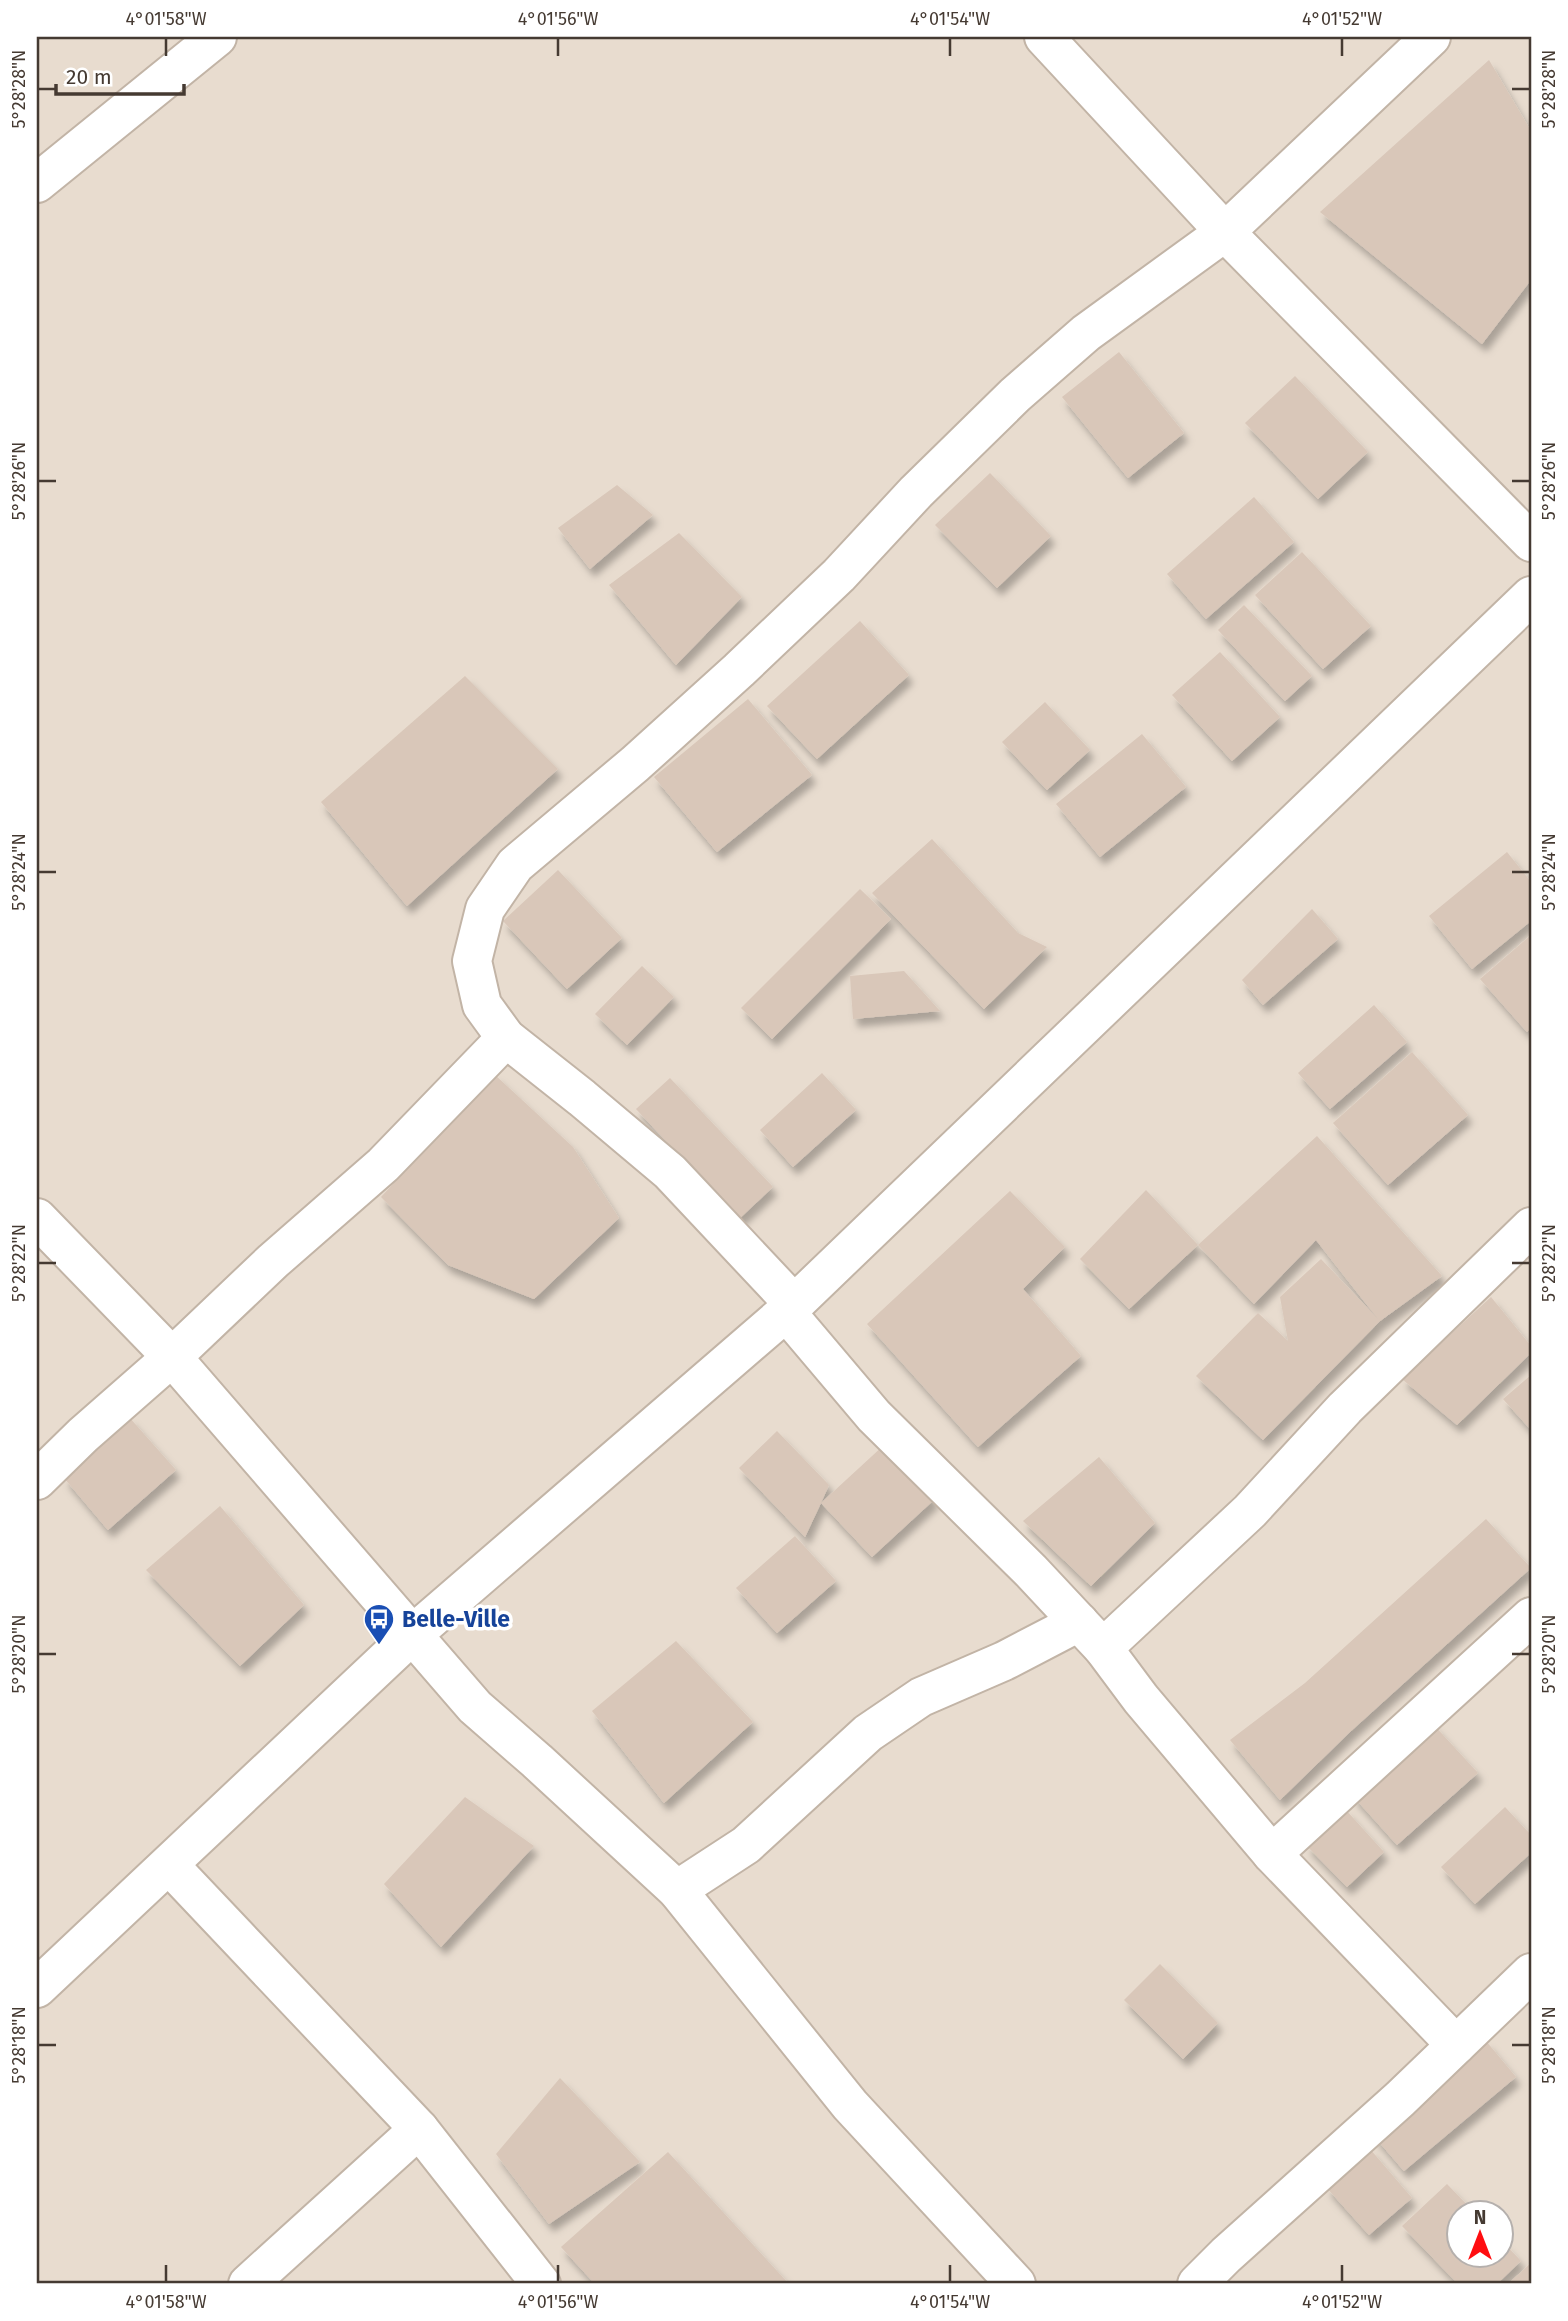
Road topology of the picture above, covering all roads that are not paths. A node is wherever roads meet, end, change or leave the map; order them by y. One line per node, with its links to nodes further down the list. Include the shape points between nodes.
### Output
1 (217, 37): 4 (street)
2 (1044, 37): 5 (street)
3 (1431, 37): 5 (street)
4 (37, 183)
5 (1225, 232): 6 (street); 8 (street, via 1086,333 1015,395 739,670 515,865 485,909 472,961 482,1005)
6 (1531, 542)
7 (1531, 596): 11 (street)
8 (506, 1038): 11 (street, via 670,1172); 12 (street, via 383,1165)
9 (37, 1218): 12 (street)
10 (1531, 1227): 16 (street, via 1345,1408 1250,1511)
11 (790, 1308): 15 (street); 16 (street, via 874,1416)
12 (172, 1357): 13 (street); 15 (street)
13 (37, 1480)
14 (1531, 1616): 17 (street)
15 (412, 1635): 18 (street); 19 (street, via 475,1707)
16 (1091, 1635): 17 (street); 19 (street, via 1004,1661 921,1697 868,1732 746,1844)
17 (1272, 1854): 22 (street)
18 (169, 1865): 21 (street); 23 (street)
19 (677, 1890): 26 (street, via 850,2105)
20 (1531, 1973): 22 (street)
21 (37, 1988)
22 (1456, 2045): 27 (street)
23 (419, 2129): 24 (street); 25 (street)
24 (248, 2284)
25 (541, 2284)
26 (1016, 2284)
27 (1198, 2284)

